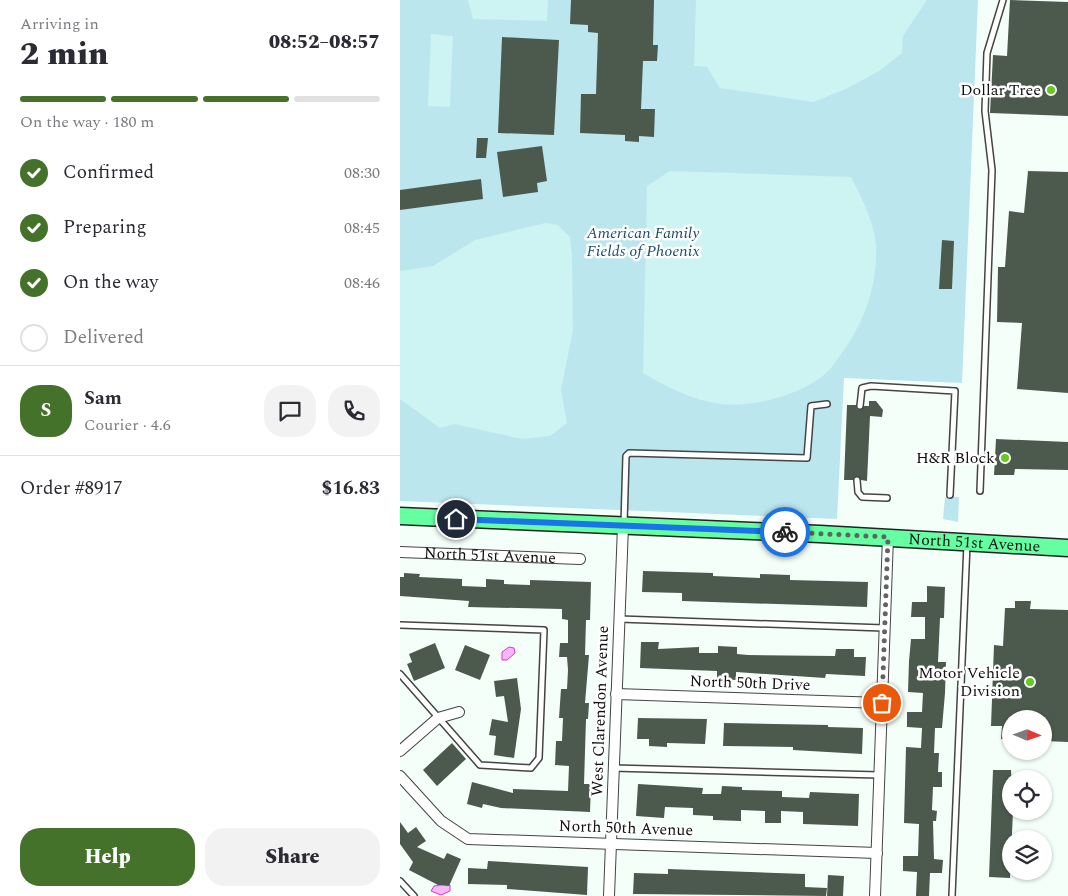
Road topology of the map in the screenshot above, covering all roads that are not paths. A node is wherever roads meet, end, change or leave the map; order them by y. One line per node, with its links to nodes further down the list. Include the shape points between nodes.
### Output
1 (1003, 0): 5 (lane, via 987,63 985,111 992,170)
2 (827, 404): 9 (lane, via 811,406 807,458 629,452 626,456)
3 (860, 406): 6 (lane, via 862,388 871,386 954,391)
4 (857, 480): 7 (lane, via 862,497)
5 (980, 491)
6 (950, 495)
7 (887, 498)
8 (400, 516): 9 (main road, North 51st Avenue)
9 (623, 526): 10 (main road, North 51st Avenue); 15 (street, West Clarendon Avenue)
10 (888, 537): 11 (main road, North 51st Avenue); 17 (street)
11 (967, 541): 12 (main road, North 51st Avenue); 33 (lane)
12 (1068, 548)
13 (400, 552): 14 (street, North 51st Avenue)
14 (580, 559)
15 (619, 618): 17 (lane); 19 (street, West Clarendon Avenue)
16 (400, 625): 22 (lane, via 544,630 539,758 531,768 480,764)
17 (884, 628): 20 (street)
18 (400, 674): 22 (lane)
19 (616, 694): 20 (street, North 50th Drive); 24 (street, West Clarendon Avenue)
20 (882, 703): 25 (street)
21 (460, 712): 22 (street)
22 (438, 718): 23 (street)
23 (400, 751)
24 (613, 768): 25 (lane); 27 (street, West Clarendon Avenue)
25 (880, 775): 28 (street)
26 (400, 776): 27 (street, North 50th Avenue, via 441,821 468,839)
27 (610, 842): 28 (street, North 50th Avenue); 31 (street, West Clarendon Avenue)
28 (877, 853): 32 (street)
29 (400, 881): 30 (lane)
30 (414, 896)
31 (609, 896)
32 (875, 896)
33 (952, 896)

